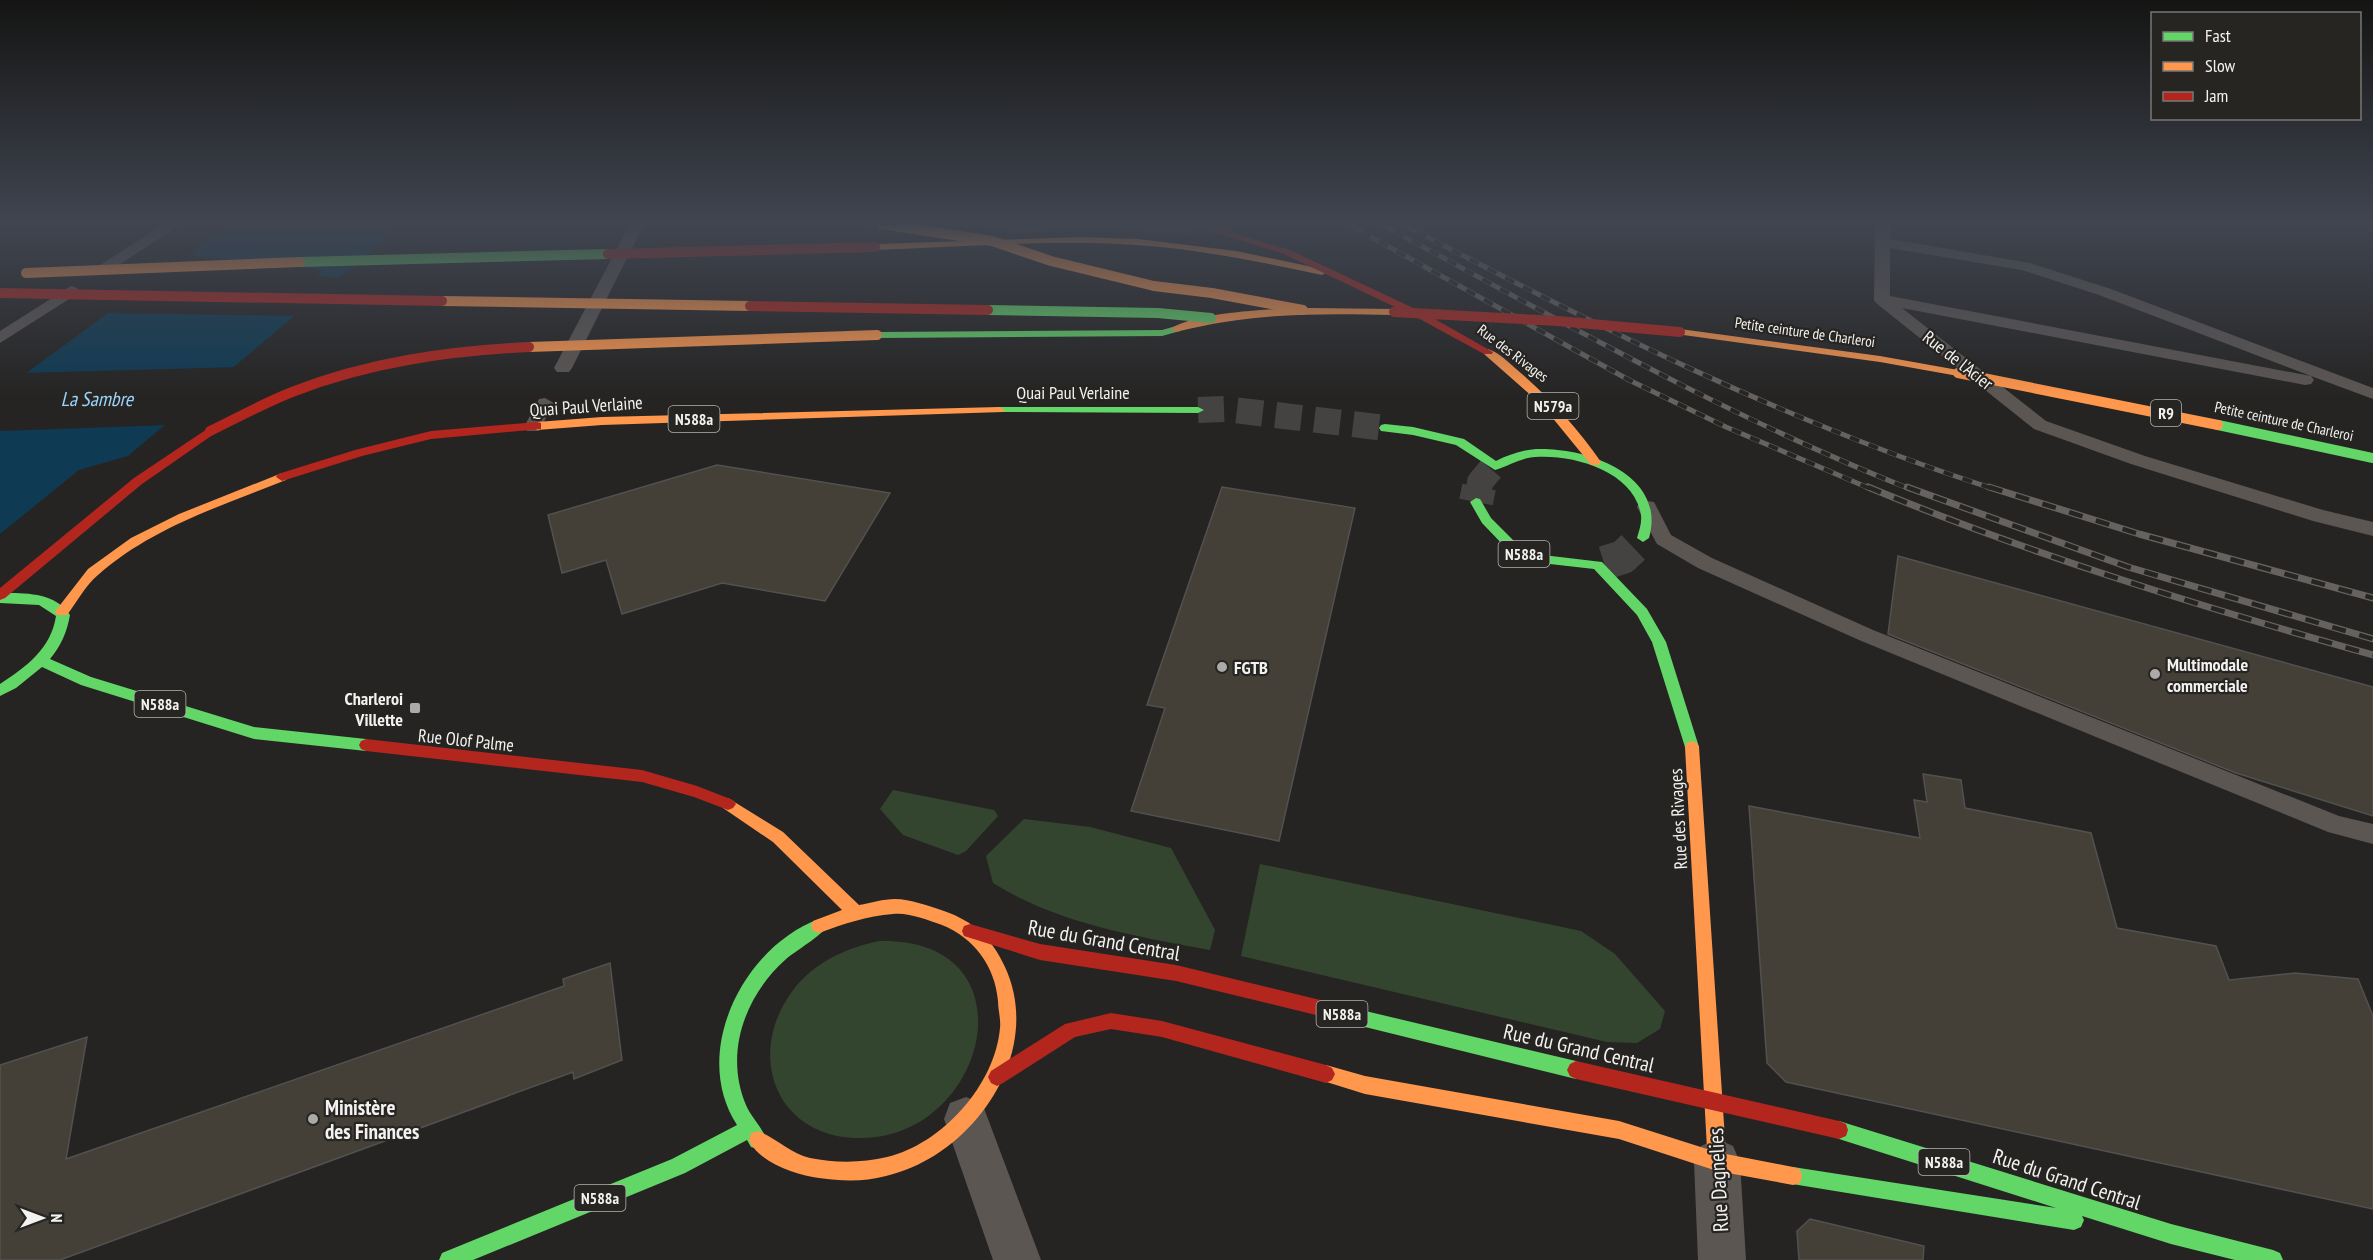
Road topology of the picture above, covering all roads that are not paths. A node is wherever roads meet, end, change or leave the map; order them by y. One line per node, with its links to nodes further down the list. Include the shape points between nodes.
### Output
1 (87, 281): 11 (lane)
2 (608, 281): 12 (lane)
3 (1129, 281): 9 (main road, bridge)
4 (1342, 281): 19 (main road, Rue des Rivages / N579a, via 1448,327 1500,360 1548,400 1578,434)
5 (1882, 281): 8 (lane)
6 (2070, 281): 13 (lane)
7 (0, 293): 10 (main road, Petite ceinture de Charleroi / R9, bridge, via 1146,312)
8 (1882, 300): 13 (lane, Rue de l'Acier); 22 (lane, Rue de l'Acier, via 2040,425 2138,460)
9 (1303, 310): 10 (main road, Petite ceinture de Charleroi / R9, bridge); 18 (main road, Petite ceinture de Charleroi / R9, bridge, via 1558,321 1680,332 1880,359 2151,410)
10 (1211, 318): 24 (main road, bridge, via 1162,333 889,335 499,348 427,355 376,366 304,387 210,431 124,492)
11 (0, 338)
12 (563, 368)
13 (2373, 394)
14 (545, 403): 16 (lane)
15 (1198, 410): 16 (main road, Quai Paul Verlaine / N588a, via 957,411)
16 (533, 427): 25 (main road, Quai Paul Verlaine / N588a, via 431,435 359,453 265,484 187,515 121,549 91,574)
17 (1385, 428): 19 (main road, via 1460,442 1495,466 1515,457 1540,453)
18 (2373, 458)
19 (1595, 462): 21 (main road, via 1623,478)
20 (1476, 502): 32 (main road, Rue des Rivages / N588a, via 1484,523 1503,542 1531,558 1564,565 1597,565 1642,612 1659,642 1692,743)
21 (1645, 504): 23 (main road, via 1649,524); 28 (lane, via 1664,539 1705,563 1921,657 2336,825)
22 (2373, 529)
23 (1643, 538)
24 (0, 597): 25 (main road, via 40,597)
25 (62, 612): 26 (main road, via 65,626 58,644)
26 (43, 662): 27 (main road); 29 (main road, Rue Olof Palme / N588a, via 86,681 254,733 642,776 697,792 749,816 802,858)
27 (0, 691)
28 (2373, 834)
29 (854, 911): 30 (main road, N588a, via 896,906 936,914); 34 (main road, N588a, via 816,926 782,949 754,980 737,1008 728,1040 726,1071 734,1102)
30 (970, 932): 31 (main road, N588a, via 994,959 1008,995 1010,1035); 32 (main road, Rue du Grand Central / N588a, via 1040,952 1176,973 1619,1080)
31 (997, 1077): 33 (main road, N588a); 35 (main road, Rue du Grand Central / N588a, via 1071,1030 1111,1021 1162,1029 1365,1085 1619,1130)
32 (1714, 1099): 35 (main road, Rue Dagnelies / N588a); 36 (main road, Rue du Grand Central / N588a, via 1844,1130)
33 (966, 1119): 34 (main road, N588a, via 933,1147 894,1165 852,1173 811,1169 776,1154); 38 (street)
34 (748, 1129): 37 (main road, N588a, via 678,1166)
35 (1717, 1162): 36 (main road, Rue du Grand Central / N588a, via 1827,1183); 39 (street, Rue Dagnelies)
36 (2171, 1234): 40 (main road, Rue du Grand Central / N588a)
37 (449, 1260)
38 (1017, 1260)
39 (1722, 1260)
40 (2273, 1260)

